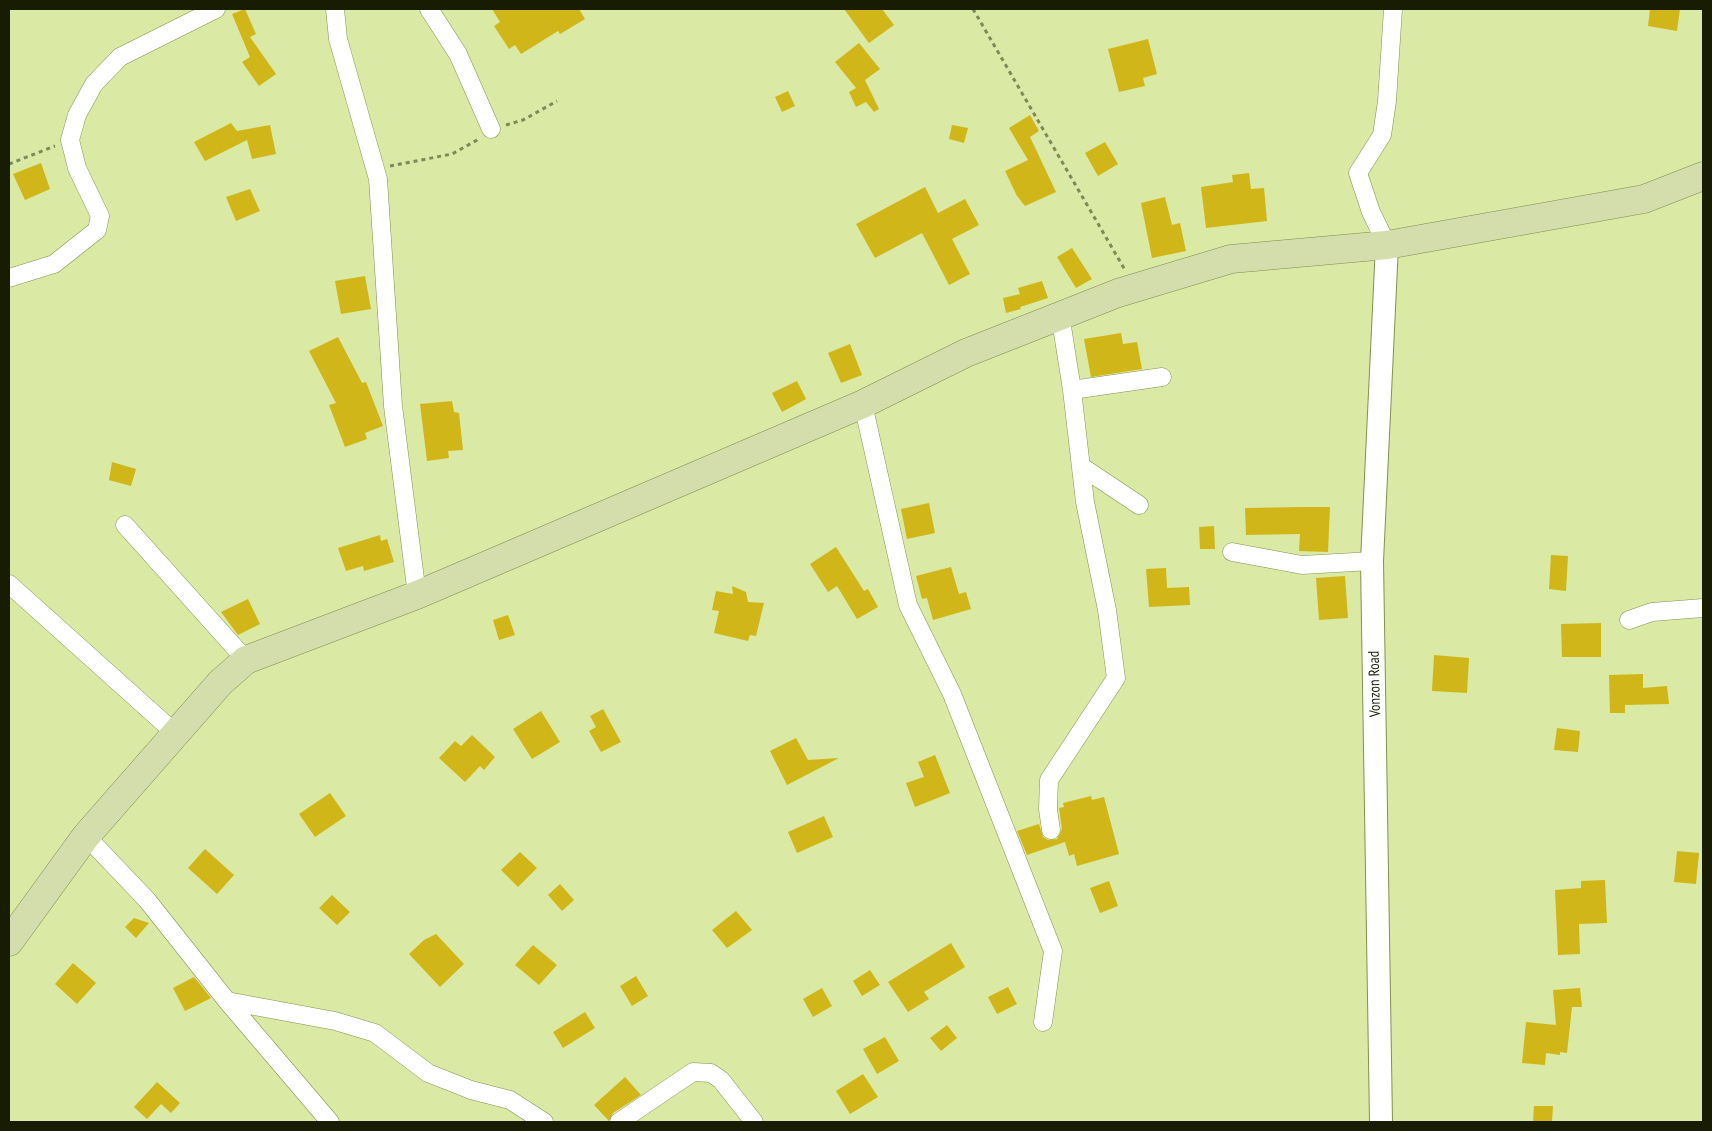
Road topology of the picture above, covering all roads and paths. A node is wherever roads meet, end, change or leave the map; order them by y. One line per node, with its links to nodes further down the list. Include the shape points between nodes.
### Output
1 (216, 9): 8 (street, via 120,57 94,84 77,115)
2 (429, 9): 7 (street, via 458,54)
3 (973, 9): 14 (path)
4 (1393, 9): 12 (street, via 1382,135 1358,173 1371,212)
5 (338, 11): 10 (street, via 338,39)
6 (557, 101): 7 (path, via 523,120)
7 (490, 129): 10 (path, via 482,138 452,154)
8 (70, 140): 9 (path); 13 (street, via 77,168 100,216 97,230 54,264)
9 (9, 164)
10 (375, 168): 25 (street, via 393,406)
11 (1703, 176): 12 (main road, via 1644,198)
12 (1387, 245): 14 (main road, via 1231,259); 23 (street, Vonzon Road)
13 (9, 278)
14 (1136, 288): 15 (main road)
15 (1060, 314): 17 (street); 18 (main road, via 966,353)
16 (1162, 377): 17 (street)
17 (1072, 390): 19 (street)
18 (863, 404): 25 (main road); 34 (street, via 908,605 952,694 1052,951)
19 (1082, 467): 20 (street); 30 (street, via 1085,502 1107,610 1116,678 1049,780)
20 (1139, 505)
21 (125, 525): 28 (street)
22 (1232, 552): 23 (street, via 1302,565)
23 (1372, 561): 39 (street, Vonzon Road)
24 (9, 584): 29 (street)
25 (417, 595): 28 (main road)
26 (1703, 608): 27 (street, via 1652,612)
27 (1629, 620)
28 (246, 660): 29 (main road, via 220,683)
29 (175, 733): 31 (main road)
30 (1051, 830)
31 (86, 836): 32 (main road); 33 (street, via 147,900)
32 (9, 942)
33 (227, 1001): 35 (street); 36 (street, via 342,1023 375,1034 428,1073 471,1090 510,1100)
34 (1043, 1022)
35 (330, 1122)
36 (544, 1122)
37 (619, 1122): 38 (street, via 693,1072 710,1072 720,1080)
38 (754, 1122)
39 (1381, 1122)

